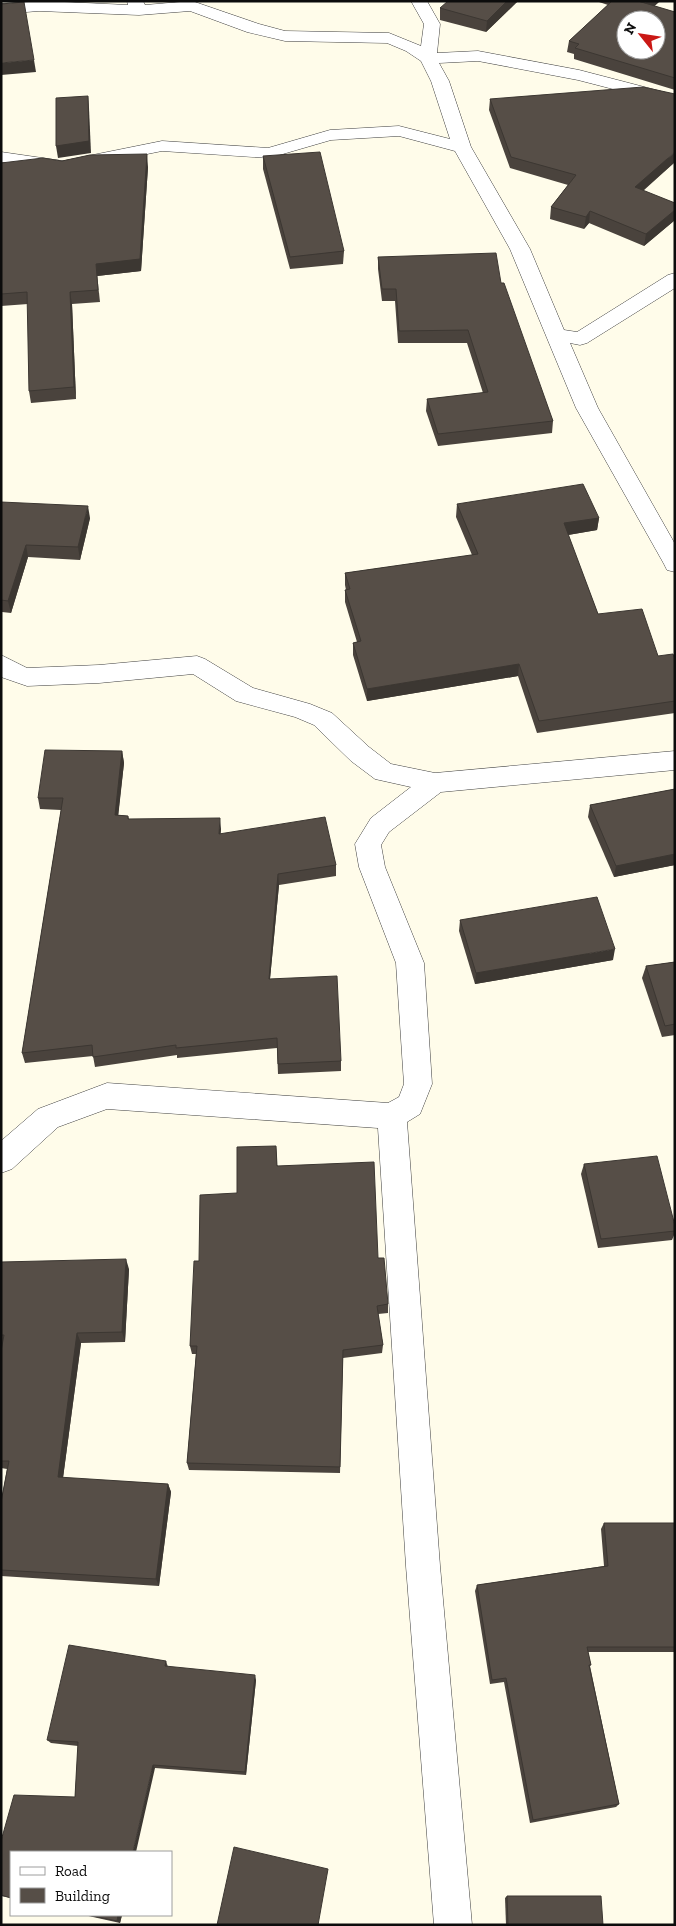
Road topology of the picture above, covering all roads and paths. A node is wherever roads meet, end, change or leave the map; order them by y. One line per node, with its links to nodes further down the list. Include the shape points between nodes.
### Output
1 (419, 1): 4 (street, via 432,24)
2 (137, 6): 3 (street); 4 (street, via 190,6 286,36 389,38)
3 (1, 9)
4 (428, 58): 5 (street, via 478,56 579,75); 6 (street, via 440,81)
5 (675, 100)
6 (462, 147): 7 (street, via 399,131 330,135 269,153 162,146 62,166); 9 (street, via 520,249)
7 (1, 157)
8 (675, 279): 9 (street, via 580,339)
9 (555, 334): 10 (street, via 587,408)
10 (665, 525): 11 (street)
11 (675, 564)
12 (1, 664): 14 (street, via 11,672 27,677 197,665 245,696 323,719 384,772)
13 (675, 760): 14 (street)
14 (435, 783): 15 (street, via 380,825 368,844 372,867 410,963 418,1084 410,1105)
15 (392, 1116): 16 (street, via 107,1096 48,1118); 17 (street, via 423,1566)
16 (1, 1160)
17 (453, 1925)

